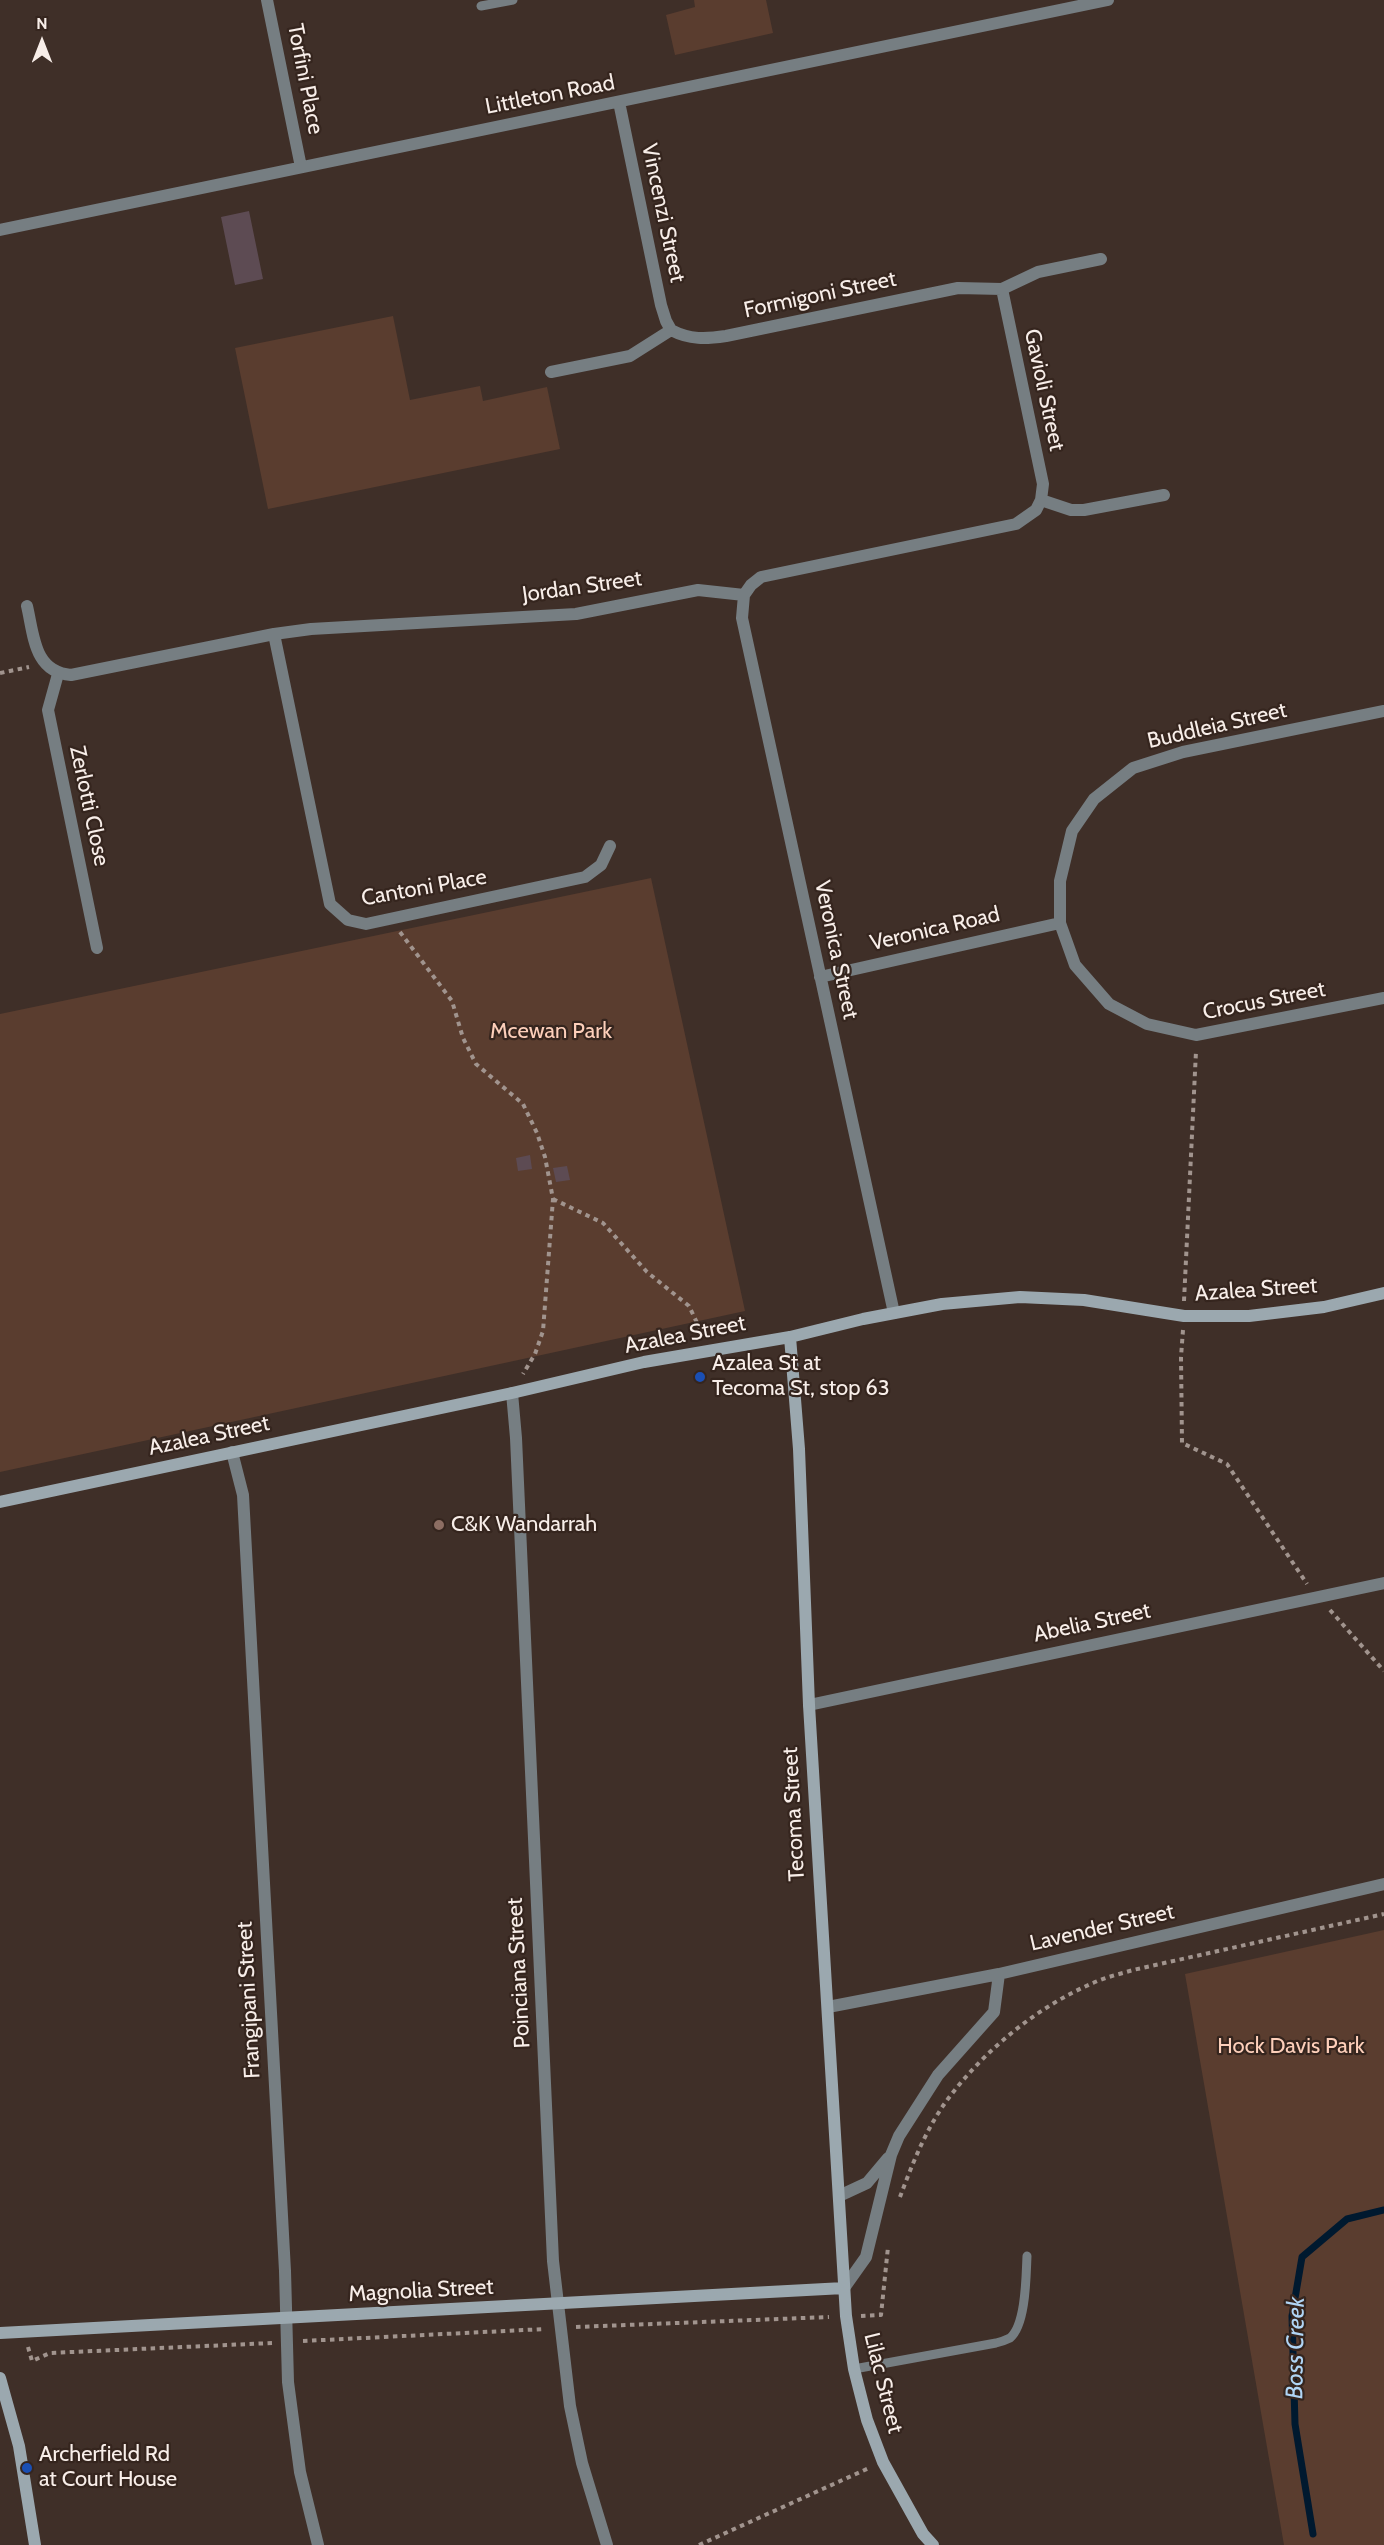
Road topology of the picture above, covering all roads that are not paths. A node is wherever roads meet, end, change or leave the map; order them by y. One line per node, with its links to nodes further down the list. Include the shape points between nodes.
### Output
1 (267, 0): 6 (street, Torfini Place)
2 (513, 0): 4 (lane)
3 (1108, 0): 5 (street, Littleton Road)
4 (481, 6)
5 (619, 102): 6 (street, Littleton Road); 10 (street, Vincenzi Street, via 661,305)
6 (301, 167): 7 (street, Littleton Road)
7 (0, 230)
8 (1101, 259): 9 (street, Formigoni Street, via 1038,272)
9 (1002, 290): 10 (street, Formigoni Street, via 958,288 702,340); 13 (street, Gavioli Street, via 1043,484)
10 (671, 330): 11 (street, via 630,356)
11 (552, 372)
12 (1164, 495): 13 (street, via 1084,510)
13 (1041, 500): 14 (street, via 1036,510 1016,524 761,577)
14 (744, 595): 16 (street, Jordan Street, via 698,590 576,614); 22 (street, Veronica Street, via 742,618)
15 (27, 606): 17 (street, via 37,652)
16 (274, 634): 17 (street, Jordan Street, via 71,675); 19 (street, Cantoni Place, via 330,904 348,920 366,924 585,877 601,866)
17 (58, 674): 21 (street, Zerlotti Close, via 48,710)
18 (1384, 711): 20 (street, Buddleia Street, via 1183,752 1133,768 1094,799 1072,831 1060,881)
19 (610, 846)
20 (1060, 923): 22 (street, Veronica Road); 23 (street, Crocus Street, via 1075,964 1110,1004 1147,1024 1197,1035)
21 (97, 948)
22 (820, 977): 25 (street, Veronica Street)
23 (1384, 998)
24 (1384, 1293): 25 (street, Azalea Street, via 1324,1307 1249,1316 1184,1316 1084,1300 1020,1296)
25 (894, 1313): 26 (street, Azalea Street)
26 (790, 1337): 27 (street, Azalea Street, via 644,1362); 31 (street, Tecoma Street, via 799,1449)
27 (512, 1393): 28 (street, Azalea Street); 39 (street, Poinciana Street)
28 (232, 1452): 29 (street, Azalea Street); 40 (street, Frangipani Street, via 243,1495)
29 (0, 1502)
30 (1384, 1583): 31 (street, Abelia Street)
31 (809, 1706): 34 (street, Tecoma Street)
32 (1384, 1884): 33 (street, Lavender Street)
33 (999, 1974): 34 (street, Lavender Street); 35 (street, via 994,2012 938,2075)
34 (828, 2007): 36 (street, Tecoma Street)
35 (891, 2155): 36 (street, via 867,2183); 38 (street, via 866,2257)
36 (839, 2196): 38 (street, Tecoma Street)
37 (1027, 2256): 42 (lane, via 1020,2318 1009,2339)
38 (844, 2288): 39 (street, Magnolia Street); 42 (street, Lilac Street)
39 (558, 2305): 40 (street, Magnolia Street); 46 (street, Poinciana Street, via 570,2406 582,2463)
40 (286, 2319): 41 (street, Magnolia Street); 45 (street, Frangipani Street, via 288,2382 300,2472)
41 (0, 2333)
42 (854, 2369): 47 (street, Lilac Street, via 883,2462)
43 (0, 2378): 44 (street, via 19,2446)
44 (35, 2545)
45 (318, 2545)
46 (607, 2545)
47 (933, 2545)

